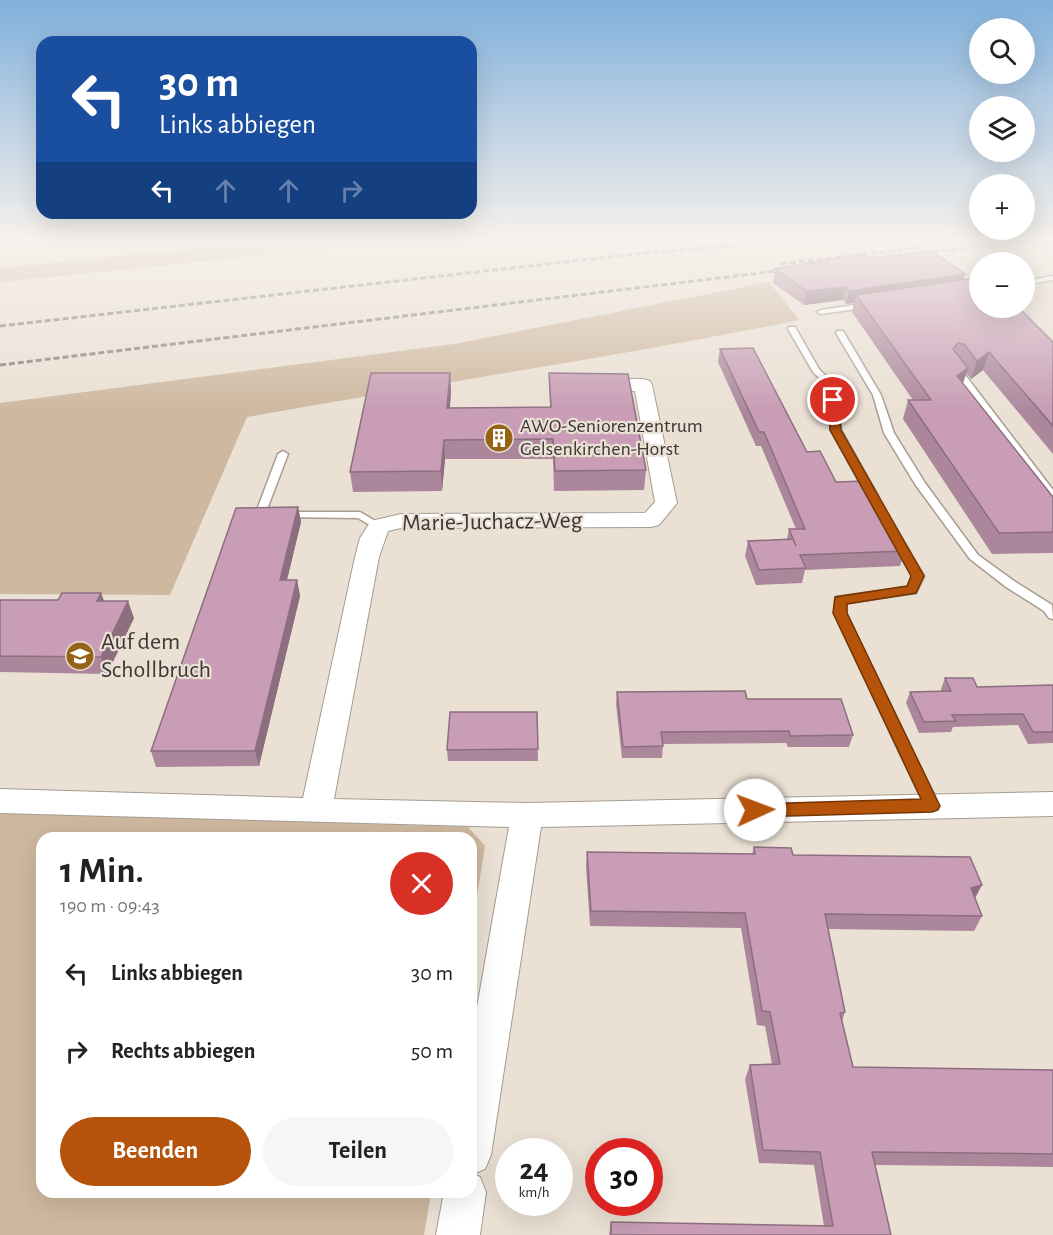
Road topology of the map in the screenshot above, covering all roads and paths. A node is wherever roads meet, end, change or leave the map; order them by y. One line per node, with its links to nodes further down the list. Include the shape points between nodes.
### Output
1 (878, 304): 2 (lane)
2 (821, 312)
3 (792, 329): 9 (lane, via 816,370 833,387 836,430)
4 (840, 333): 12 (lane, via 877,395 889,433 974,557)
5 (954, 366): 8 (lane)
6 (575, 384): 11 (street, Marie-Juchacz-Weg, via 644,385 666,503 651,520 400,521)
7 (283, 454): 11 (lane, via 260,515 360,515)
8 (1053, 496)
9 (877, 503)
10 (889, 524): 15 (lane, via 918,576 912,590 840,600 840,613)
11 (380, 526): 16 (street, Marie-Juchacz-Weg, via 367,557)
12 (1051, 610)
13 (0, 801): 16 (street)
14 (1053, 804): 15 (street)
15 (932, 806): 17 (street)
16 (316, 811): 17 (street)
17 (527, 814): 18 (street)
18 (477, 1118)
19 (464, 1198): 20 (street)
20 (458, 1235)

